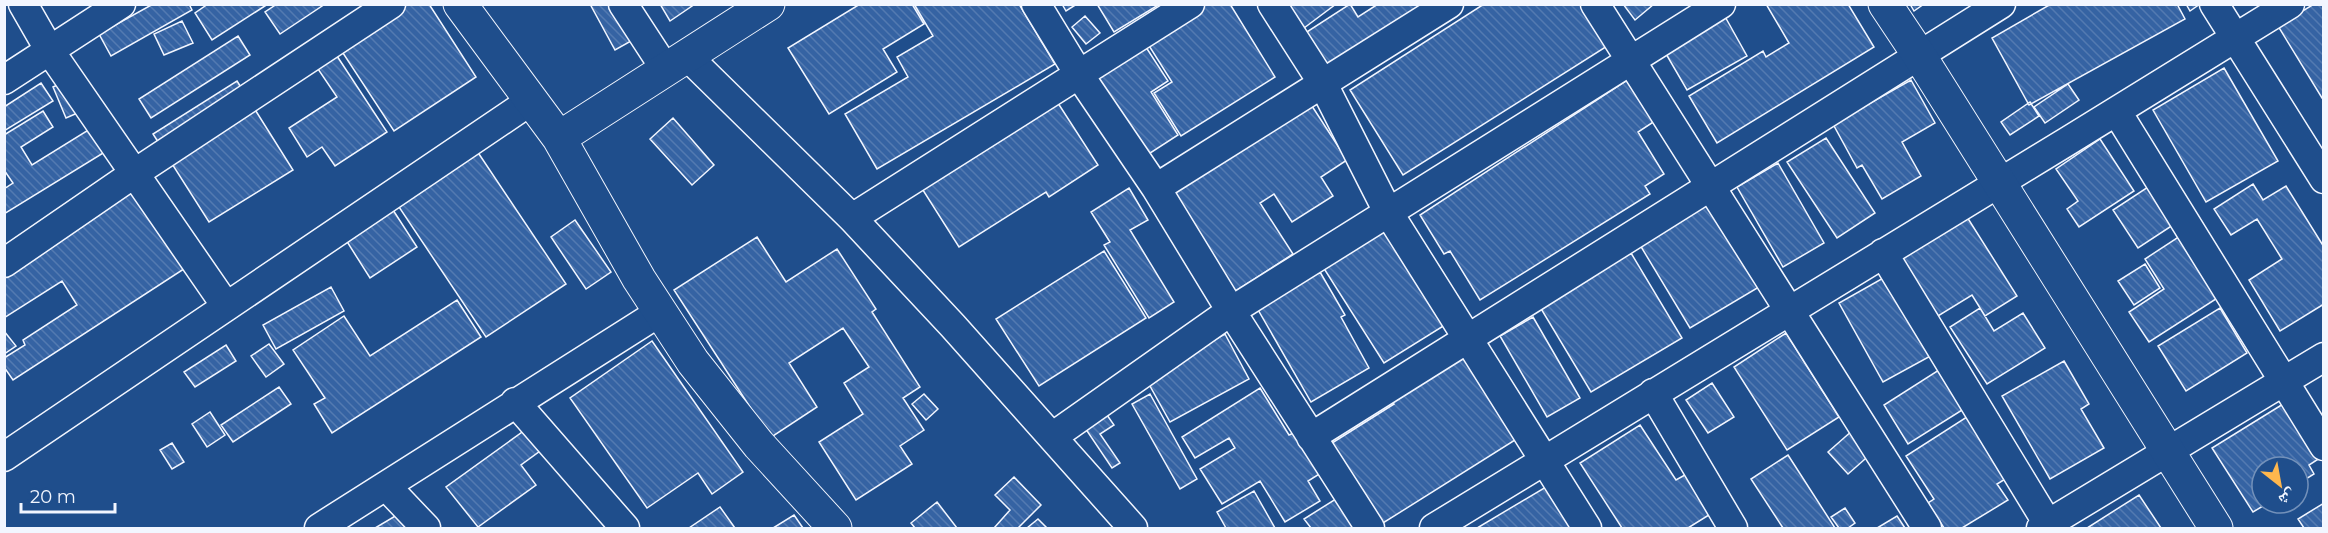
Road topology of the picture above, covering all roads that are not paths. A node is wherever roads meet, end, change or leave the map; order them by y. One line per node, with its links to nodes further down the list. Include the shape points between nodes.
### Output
1 (23, 4): 18 (street)
2 (121, 4): 18 (street)
3 (391, 4): 28 (street)
4 (460, 4): 25 (main road)
5 (623, 4): 21 (street)
6 (768, 4): 21 (main road)
7 (1036, 4): 22 (street)
8 (1190, 4): 22 (street)
9 (1272, 4): 24 (street)
10 (1449, 4): 24 (street)
11 (1595, 4): 20 (street)
12 (1721, 4): 20 (street)
13 (1885, 4): 19 (main road)
14 (2001, 4): 19 (street)
15 (2214, 4): 17 (street)
16 (2290, 4): 17 (street)
17 (2236, 38): 26 (street); 29 (street)
18 (50, 51): 23 (street); 28 (street)
19 (1919, 55): 30 (main road); 31 (street)
20 (1630, 62): 31 (street); 33 (street)
21 (676, 63): 27 (main road); 34 (street)
22 (1080, 76): 32 (street); 34 (street)
23 (4, 80)
24 (1322, 82): 32 (street); 33 (street)
25 (532, 100): 27 (main road); 37 (street)
26 (2117, 112): 30 (street); 43 (street)
27 (559, 138): 40 (main road)
28 (135, 173): 36 (street); 37 (street)
29 (2324, 179)
30 (2000, 184): 35 (street); 49 (main road)
31 (1710, 186): 38 (street); 41 (street)
32 (1156, 188): 39 (street)
33 (1388, 212): 39 (street); 41 (street)
34 (852, 218): 46 (street)
35 (1883, 254): 38 (street); 53 (street)
36 (4, 263)
37 (226, 306): 50 (street)
38 (1789, 309): 44 (street); 63 (street)
39 (1231, 311): 46 (street); 47 (street)
40 (660, 312): 45 (street); 57 (main road, via 735,416)
41 (1468, 338): 47 (street); 51 (street)
42 (2324, 357): 43 (street)
43 (2283, 382): 48 (street); 49 (street)
44 (1653, 393): 51 (street); 62 (street)
45 (515, 402): 52 (street); 56 (street)
46 (1052, 437): 58 (street)
47 (1311, 437): 59 (street)
48 (2324, 446)
49 (2168, 452): 53 (street); 64 (main road)
50 (4, 457)
51 (1544, 460): 60 (street); 61 (street)
52 (386, 486): 54 (street); 55 (street)
53 (2045, 526)
54 (319, 528)
55 (426, 528)
56 (625, 528)
57 (835, 528)
58 (1133, 528)
59 (1370, 528)
60 (1434, 528)
61 (1587, 528)
62 (1733, 528)
63 (1927, 528)
64 (2216, 528)

